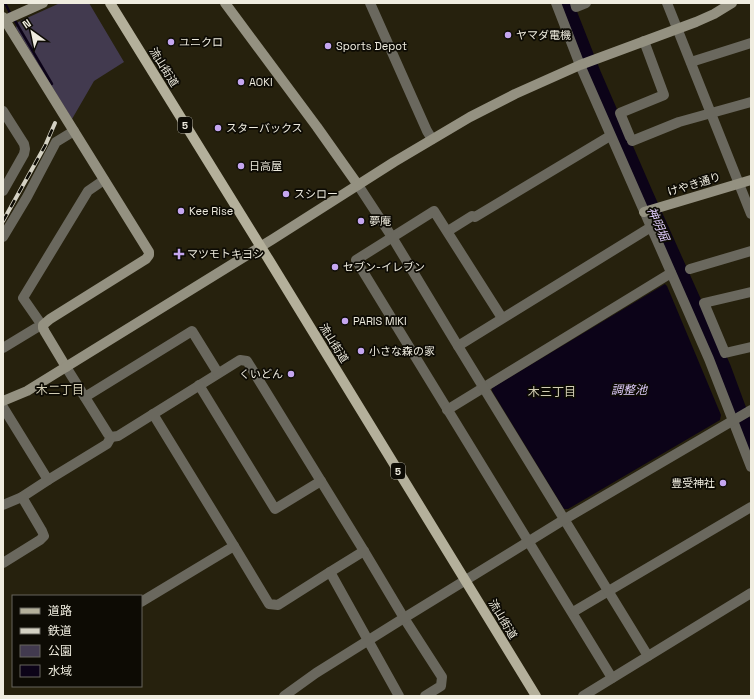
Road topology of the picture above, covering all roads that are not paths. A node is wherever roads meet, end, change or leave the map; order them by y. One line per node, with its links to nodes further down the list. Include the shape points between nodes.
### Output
1 (43, 3): 10 (street)
2 (110, 3): 33 (main road, 流山街道 / 5)
3 (225, 3): 25 (street)
4 (370, 3): 21 (street)
5 (556, 3): 15 (street)
6 (575, 3): 7 (street, via 576,7)
7 (586, 3)
8 (667, 3): 11 (street)
9 (732, 3): 11 (street, via 714,14)
10 (4, 19): 19 (street)
11 (677, 29): 12 (street); 14 (street)
12 (644, 41): 15 (street); 18 (street, via 664,95 620,112 631,139)
13 (751, 44): 14 (street)
14 (691, 62): 18 (street)
15 (586, 63): 20 (street); 21 (street, via 509,97)
16 (751, 102): 18 (street)
17 (3, 111): 26 (street, via 25,149)
18 (711, 113): 24 (street)
19 (74, 131): 22 (street); 31 (street, via 56,142)
20 (610, 136): 27 (street); 30 (street)
21 (432, 140): 25 (street)
22 (104, 180): 39 (street, via 88,191 23,298); 39 (street, via 149,255)
23 (751, 180): 24 (street, けやき通り)
24 (738, 183): 27 (street, けやき通り); 28 (street)
25 (358, 185): 32 (street); 33 (street)
26 (3, 191)
27 (646, 211): 29 (street)
28 (751, 214)
29 (651, 227): 36 (street); 38 (street)
30 (448, 231): 32 (street, via 434,211); 38 (street)
31 (3, 237)
32 (392, 237): 40 (street); 50 (street, via 356,260)
33 (261, 247): 43 (street); 67 (main road, 流山街道 / 5)
34 (751, 250): 35 (street)
35 (690, 269)
36 (671, 273): 46 (street); 53 (street)
37 (751, 292): 41 (street, via 704,303 726,353)
38 (502, 318): 40 (street)
39 (43, 325): 42 (street); 43 (street)
40 (458, 346): 46 (street)
41 (751, 347)
42 (3, 348)
43 (66, 367): 47 (street); 48 (street, via 27,391)
44 (218, 373): 45 (street); 47 (street, via 192,331); 57 (street, via 240,360 246,361)
45 (198, 385): 52 (street); 57 (street, via 275,509)
46 (484, 388): 50 (street); 61 (street)
47 (85, 397): 54 (street)
48 (3, 401)
49 (3, 407): 56 (street)
50 (448, 410): 62 (street)
51 (748, 411): 53 (street)
52 (154, 414): 54 (street, via 118,436); 63 (street)
53 (735, 419): 55 (street); 61 (street)
54 (111, 437): 56 (street, via 107,444)
55 (751, 467)
56 (48, 480): 58 (street)
57 (321, 481): 64 (street)
58 (22, 496): 59 (street); 65 (street, via 44,536)
59 (3, 505)
60 (751, 507): 68 (street)
61 (565, 519): 62 (street); 68 (street)
62 (529, 542): 67 (street); 71 (street)
63 (234, 546): 66 (street, via 269,604 278,605); 70 (street)
64 (364, 551): 66 (street); 72 (street)
65 (3, 563)
66 (330, 572): 73 (street)
67 (466, 580): 72 (street); 79 (main road, 流山街道 / 5)
68 (609, 591): 71 (street); 74 (street)
69 (751, 593): 74 (street)
70 (142, 601)
71 (573, 612): 75 (street)
72 (404, 618): 73 (street); 78 (street, via 442,678 441,686)
73 (368, 640): 76 (street); 77 (street)
74 (648, 656): 75 (street)
75 (612, 678): 80 (street)
76 (284, 696)
77 (399, 696)
78 (425, 696)
79 (536, 696)
80 (583, 696)

